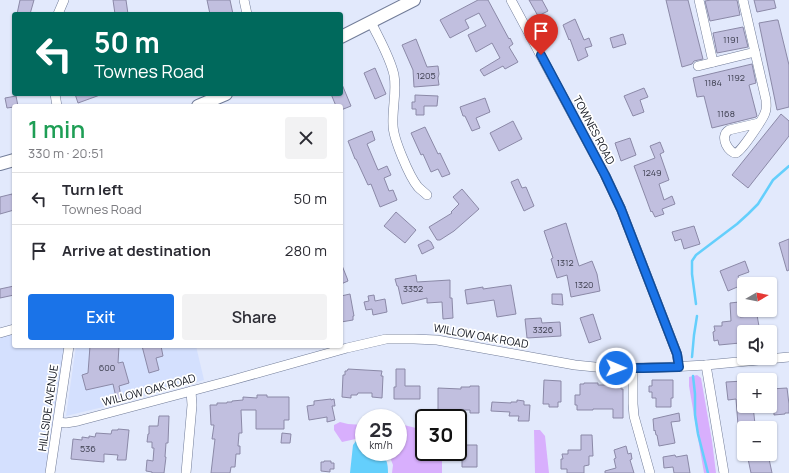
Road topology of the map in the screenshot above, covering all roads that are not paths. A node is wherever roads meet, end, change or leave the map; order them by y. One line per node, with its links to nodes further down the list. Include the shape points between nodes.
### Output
1 (64, 0): 7 (street)
2 (244, 0): 8 (street)
3 (414, 0): 9 (main road)
4 (511, 0): 25 (street, TOWNES ROAD, via 621,209 677,354)
5 (699, 0): 12 (street)
6 (743, 0): 11 (street)
7 (59, 12)
8 (247, 12)
9 (371, 22): 10 (main road); 19 (street, via 394,76 392,123 395,139 413,180)
10 (343, 36)
11 (755, 52): 12 (street); 16 (street, via 766,100 766,111)
12 (713, 62): 13 (street)
13 (698, 66)
14 (221, 96): 15 (main road)
15 (203, 104)
16 (759, 123)
17 (12, 161): 18 (main road)
18 (0, 164)
19 (427, 195)
20 (12, 330): 21 (street)
21 (0, 333)
22 (69, 348): 28 (street, HILLSIDE AVENUE)
23 (789, 357): 24 (street, WILLOW OAK ROAD)
24 (706, 365): 25 (street, WILLOW OAK ROAD); 32 (street)
25 (679, 367): 26 (street, WILLOW OAK ROAD)
26 (633, 368): 27 (street, WILLOW OAK ROAD, via 580,366 437,340 393,339 352,346); 31 (street, via 634,416)
27 (191, 391): 28 (street, WILLOW OAK ROAD, via 78,421); 30 (street)
28 (58, 422): 29 (street, HILLSIDE AVENUE)
29 (50, 473)
30 (186, 473)
31 (650, 473)
32 (724, 473)

